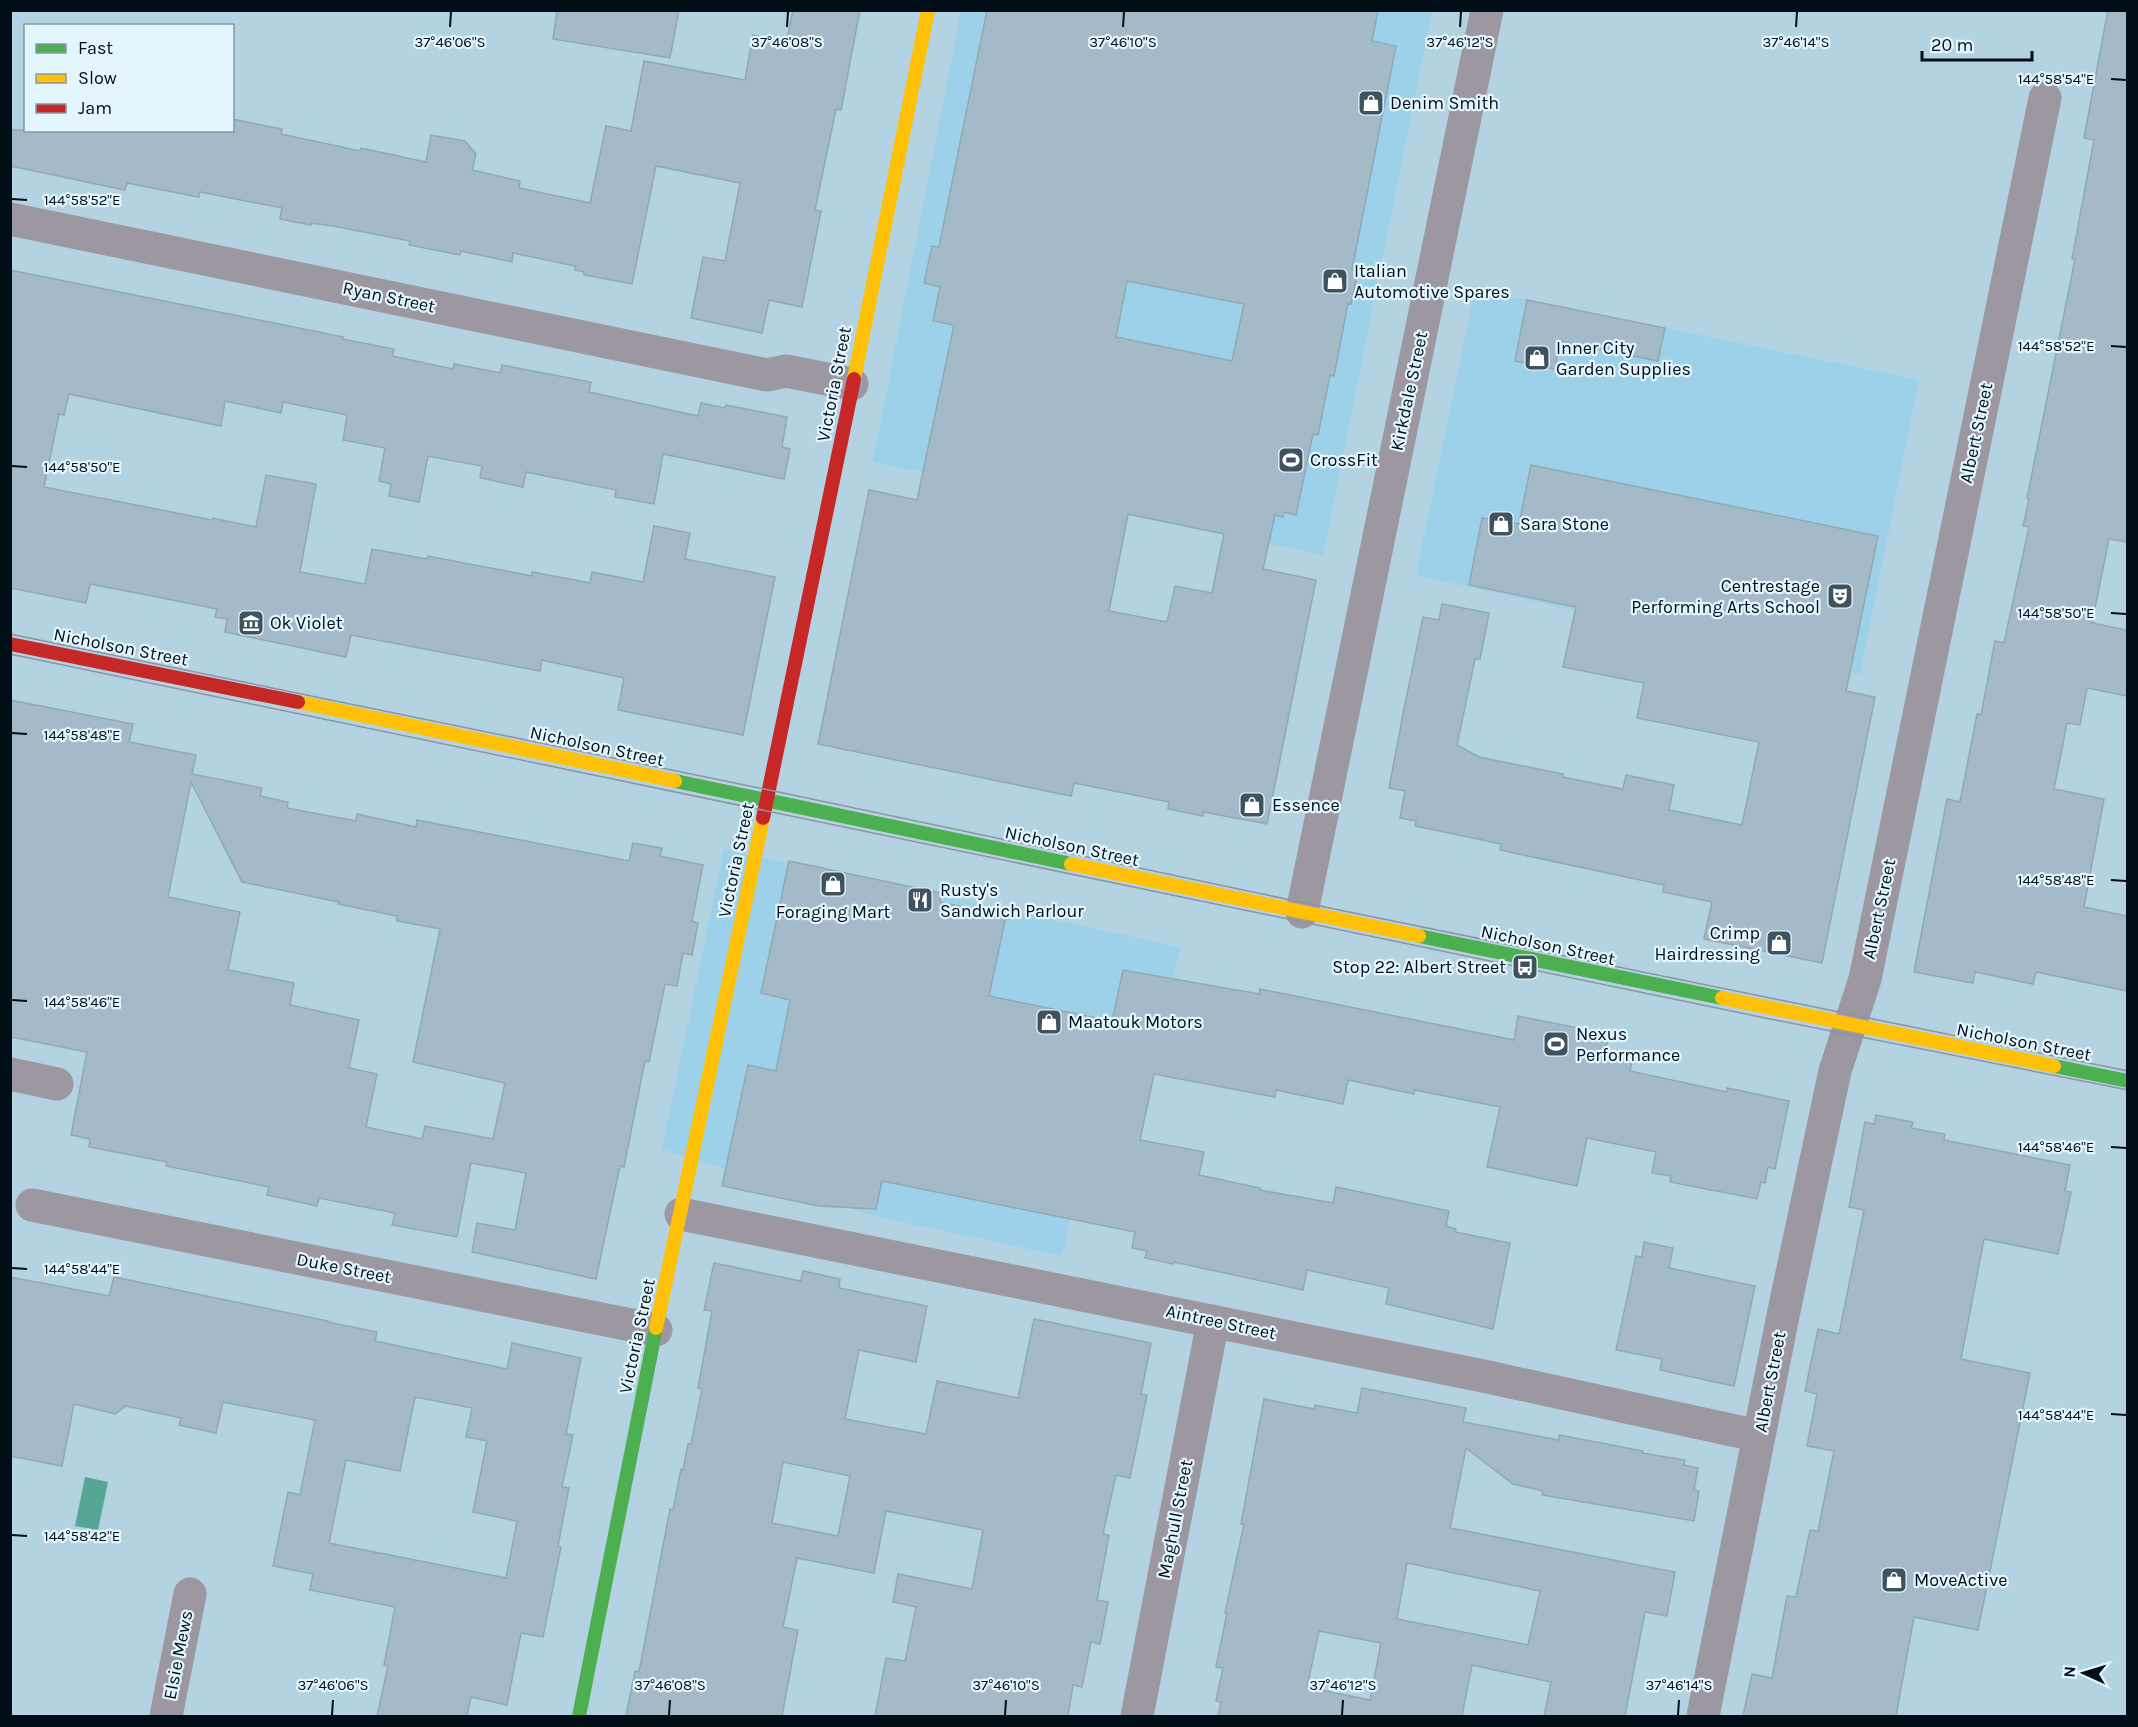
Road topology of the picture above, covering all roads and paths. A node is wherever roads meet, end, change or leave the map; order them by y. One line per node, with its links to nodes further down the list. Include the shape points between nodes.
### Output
1 (928, 10): 5 (main road, Victoria Street)
2 (1487, 10): 8 (street, Kirkdale Street)
3 (2045, 98): 9 (street, Albert Street, via 1867,967)
4 (10, 219): 5 (street, Ryan Street, via 767,375 783,390)
5 (850, 393): 7 (main road, Victoria Street)
6 (10, 644): 7 (main road, Nicholson Street)
7 (767, 801): 8 (main road, Nicholson Street); 14 (main road, Victoria Street)
8 (1302, 912): 9 (main road, Nicholson Street)
9 (1850, 1025): 11 (main road, Nicholson Street); 17 (street, Albert Street, via 1835,1071)
10 (10, 1074): 12 (street)
11 (2127, 1081)
12 (57, 1084)
13 (32, 1205): 16 (street, Duke Street)
14 (681, 1214): 15 (street, Aintree Street); 16 (main road, Victoria Street)
15 (1213, 1321): 17 (street, Aintree Street); 21 (street, Maghull Street)
16 (656, 1330): 20 (main road, Victoria Street)
17 (1759, 1436): 22 (street, Albert Street)
18 (190, 1594): 19 (street, Elsie Mews)
19 (166, 1716)
20 (579, 1716)
21 (1137, 1716)
22 (1703, 1716)

